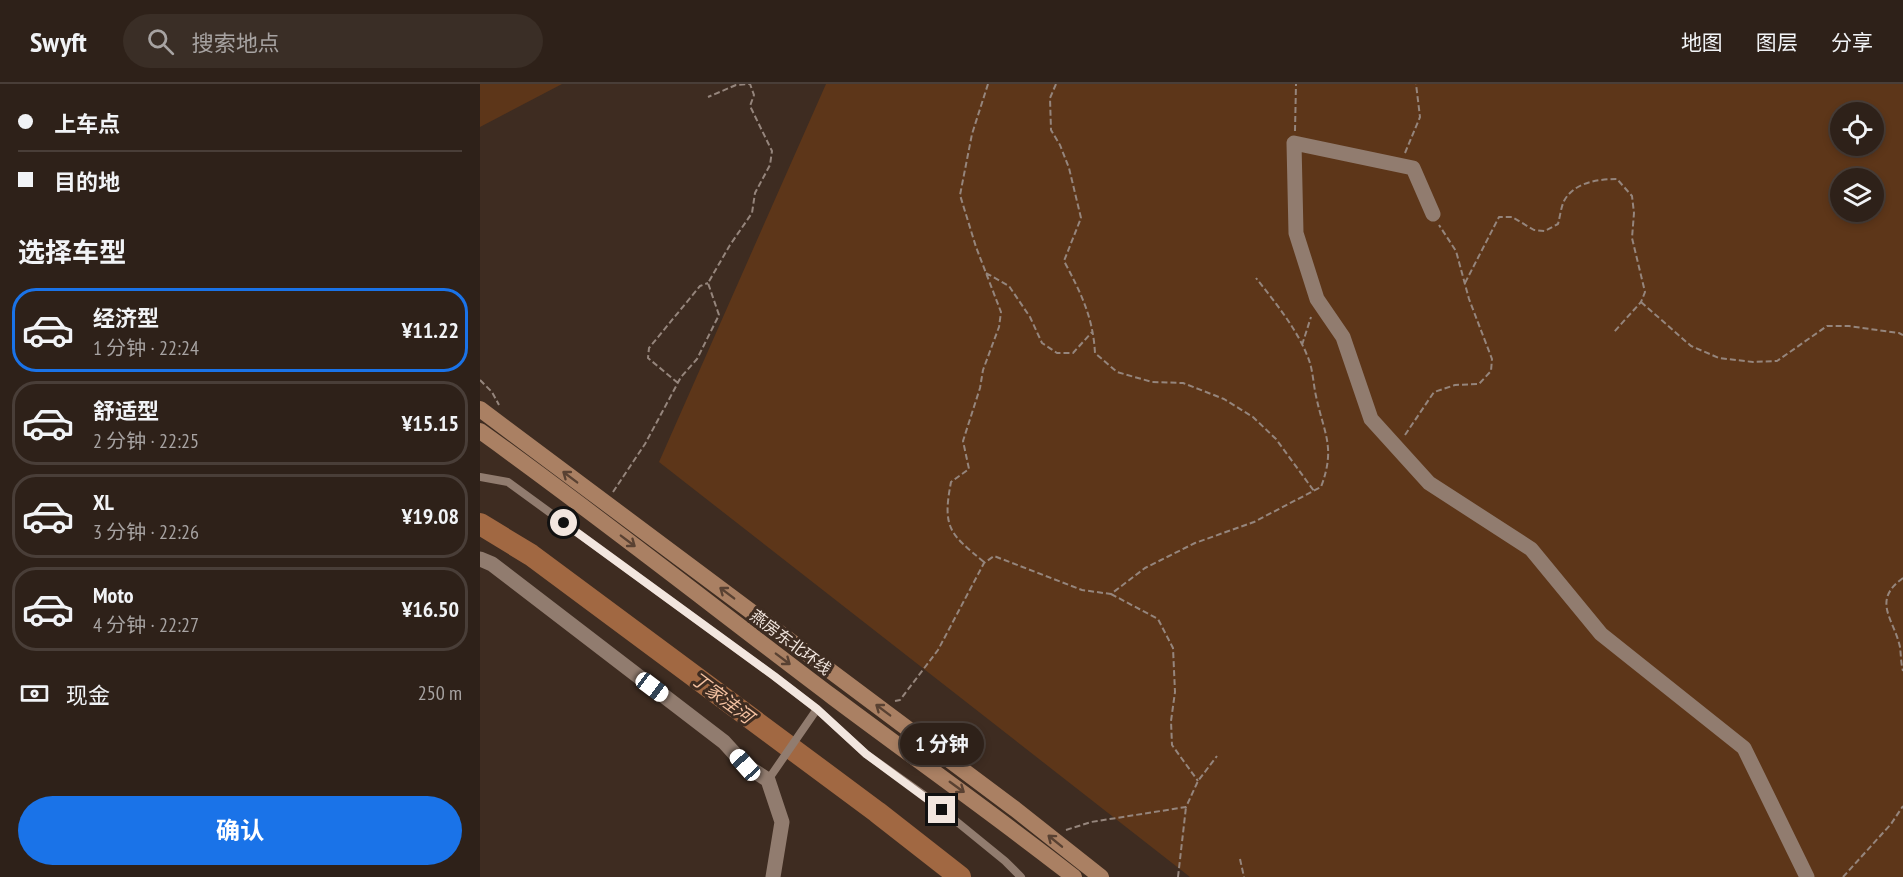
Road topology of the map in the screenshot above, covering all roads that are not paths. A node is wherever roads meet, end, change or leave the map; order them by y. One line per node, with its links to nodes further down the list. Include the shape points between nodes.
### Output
1 (1432, 214): 12 (street, via 1413,168 1294,142 1296,233 1317,299 1343,337 1371,419 1429,483 1531,549 1601,634 1744,748)
2 (480, 409): 11 (main road, 燕房东北环线, one-way to 2)
3 (480, 430): 10 (main road, 燕房东北环线, one-way to 10)
4 (480, 477): 6 (lane, via 508,482)
5 (480, 560): 7 (street, via 492,564)
6 (817, 709): 7 (lane); 9 (lane, via 866,754 924,795)
7 (768, 780): 8 (street, via 782,822)
8 (773, 877)
9 (1021, 877)
10 (1074, 877)
11 (1101, 877)
12 (1807, 877)

